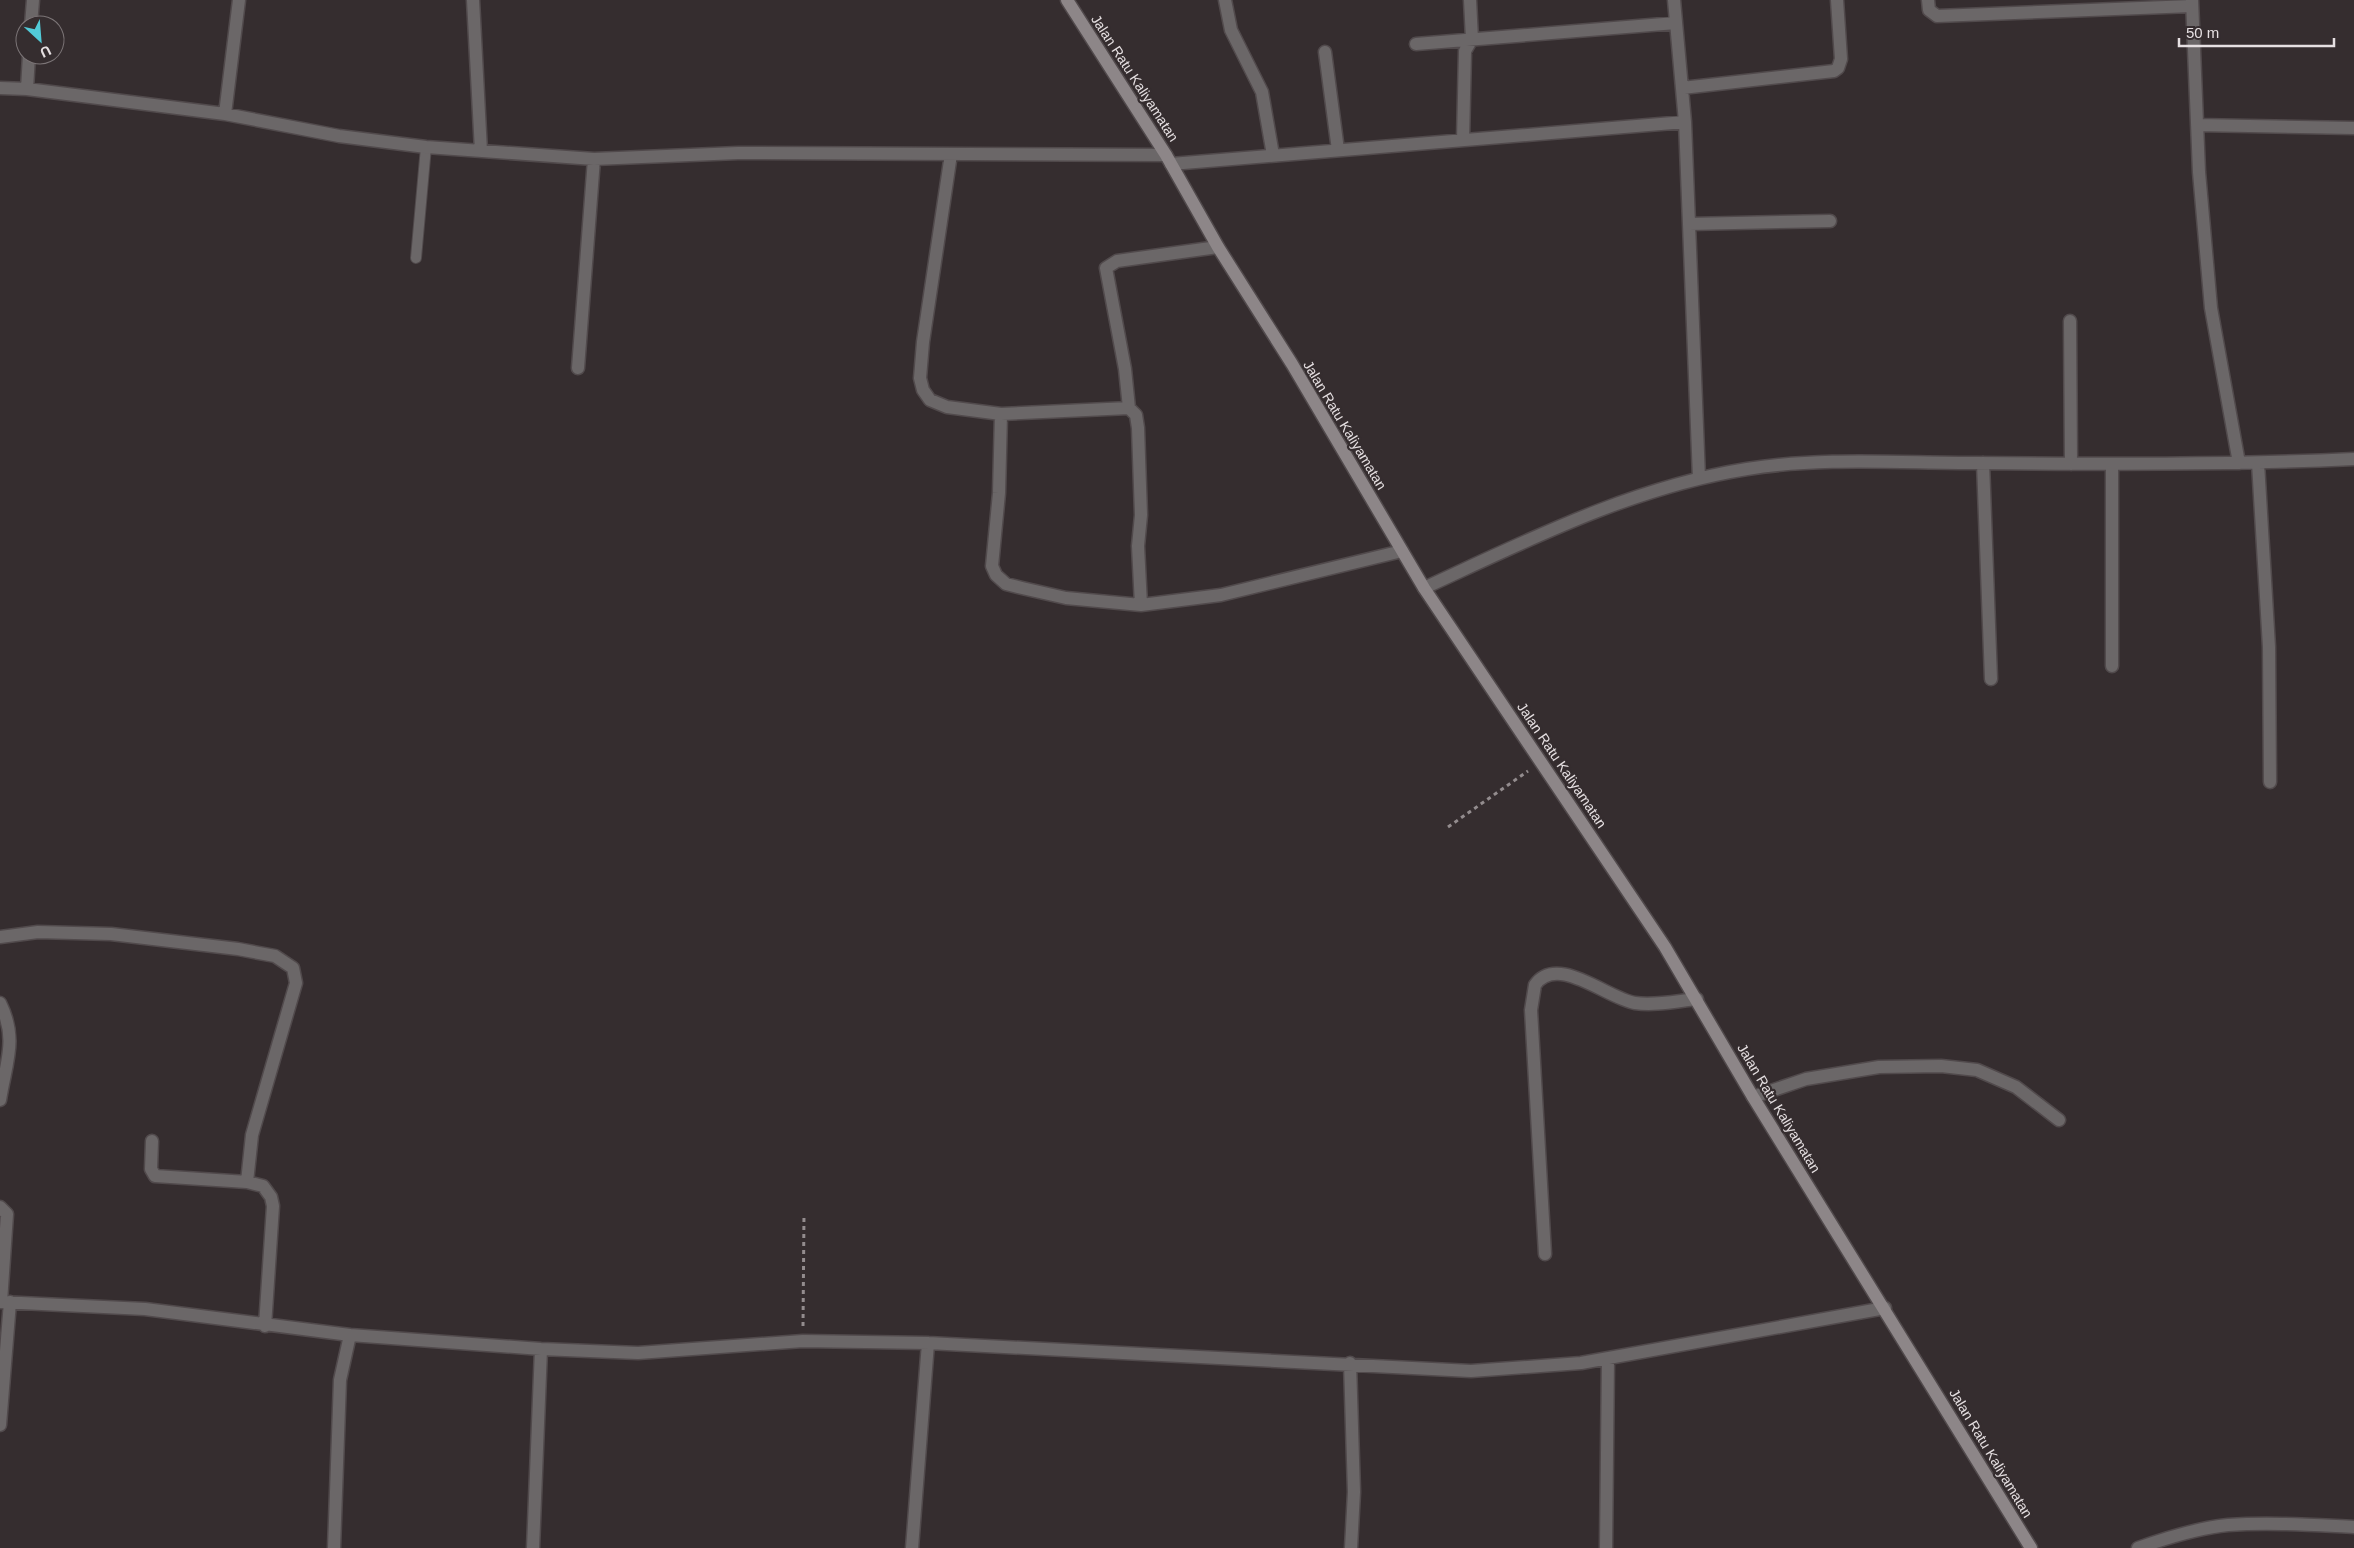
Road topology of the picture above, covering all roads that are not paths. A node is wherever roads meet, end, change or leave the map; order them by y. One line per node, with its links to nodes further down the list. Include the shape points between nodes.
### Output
1 (33, 0): 11 (street)
2 (238, 0): 20 (street)
3 (473, 0): 27 (street)
4 (1068, 0): 31 (main road, Jalan Ratu Kaliyamatan)
5 (1226, 0): 29 (street, via 1231,30 1262,92)
6 (1470, 0): 13 (street)
7 (1674, 0): 12 (street)
8 (1837, 0): 18 (street, via 1841,59 1834,71)
9 (1928, 0): 10 (street, via 1932,14 1942,16)
10 (2192, 3): 22 (street)
11 (32, 15)
12 (1676, 23): 13 (street); 18 (street)
13 (1472, 39): 14 (street); 24 (street, via 1465,51)
14 (1416, 44)
15 (1324, 52): 26 (street)
16 (28, 65): 19 (street)
17 (0, 88): 19 (street)
18 (1682, 88): 21 (street)
19 (27, 89): 20 (street)
20 (225, 114): 25 (street, via 339,136)
21 (1685, 122): 24 (street); 33 (street)
22 (2197, 125): 23 (street); 42 (street, via 2211,308)
23 (2354, 128)
24 (1462, 140): 26 (street)
25 (426, 147): 27 (street); 35 (lane)
26 (1338, 150): 29 (street)
27 (481, 151): 30 (street)
28 (951, 154): 30 (street, via 738,153); 31 (street); 39 (street, via 922,342 920,378 930,400 947,406)
29 (1273, 155): 31 (street)
30 (594, 159): 37 (street)
31 (1169, 159): 34 (main road, Jalan Ratu Kaliyamatan)
32 (1830, 221): 33 (street)
33 (1689, 224): 46 (street)
34 (1218, 248): 38 (street, via 1117,261 1106,268); 47 (main road, Jalan Ratu Kaliyamatan, via 1292,364)
35 (416, 258)
36 (2070, 320): 44 (street)
37 (578, 368)
38 (1129, 408): 39 (street); 49 (street, via 1136,415 1138,428)
39 (1001, 414): 49 (street, via 999,492 992,566 996,576 1006,584 1066,598)
40 (2354, 459): 43 (street)
41 (1983, 463): 44 (street); 46 (street, via 1782,464); 51 (street)
42 (2239, 463): 43 (street); 45 (street)
43 (2258, 463): 52 (street, via 2269,647)
44 (2071, 464): 45 (street)
45 (2112, 464): 50 (street)
46 (1699, 478): 48 (street, via 1573,522)
47 (1402, 551): 48 (main road, Jalan Ratu Kaliyamatan); 49 (street, via 1221,595)
48 (1424, 588): 54 (main road, Jalan Ratu Kaliyamatan, via 1628,888)
49 (1140, 605)
50 (2112, 666)
51 (1991, 679)
52 (2270, 782)
53 (0, 937): 60 (street, via 38,932 111,934 238,949 275,956 288,963 293,968 296,983 252,1135)
54 (1697, 999): 56 (main road, Jalan Ratu Kaliyamatan); 62 (street, via 1634,1003 1562,974 1545,977 1535,986 1531,1018)
55 (0, 1002): 57 (street, via 8,1018 11,1043)
56 (1753, 1096): 58 (street, via 1806,1079 1879,1067 1941,1066 1977,1070 2008,1084); 64 (main road, Jalan Ratu Kaliyamatan)
57 (0, 1100)
58 (2059, 1120)
59 (152, 1141): 60 (street, via 151,1169 155,1176)
60 (247, 1182): 65 (street, via 263,1186 271,1197)
61 (0, 1207): 63 (street, via 7,1214)
62 (1546, 1254)
63 (4, 1302): 65 (street, via 146,1309); 71 (street)
64 (1885, 1308): 69 (street); 78 (main road, Jalan Ratu Kaliyamatan)
65 (265, 1326): 66 (street)
66 (350, 1335): 68 (street); 73 (street, via 340,1380)
67 (928, 1343): 68 (street, via 803,1341 638,1353); 70 (street); 75 (street)
68 (541, 1349): 74 (street)
69 (1608, 1358): 70 (street, via 1471,1371); 77 (street)
70 (1350, 1363): 76 (street, via 1354,1492)
71 (0, 1425)
72 (2354, 1527): 79 (street, via 2226,1525)
73 (334, 1548)
74 (533, 1548)
75 (912, 1548)
76 (1351, 1548)
77 (1606, 1548)
78 (2031, 1548)
79 (2138, 1548)

